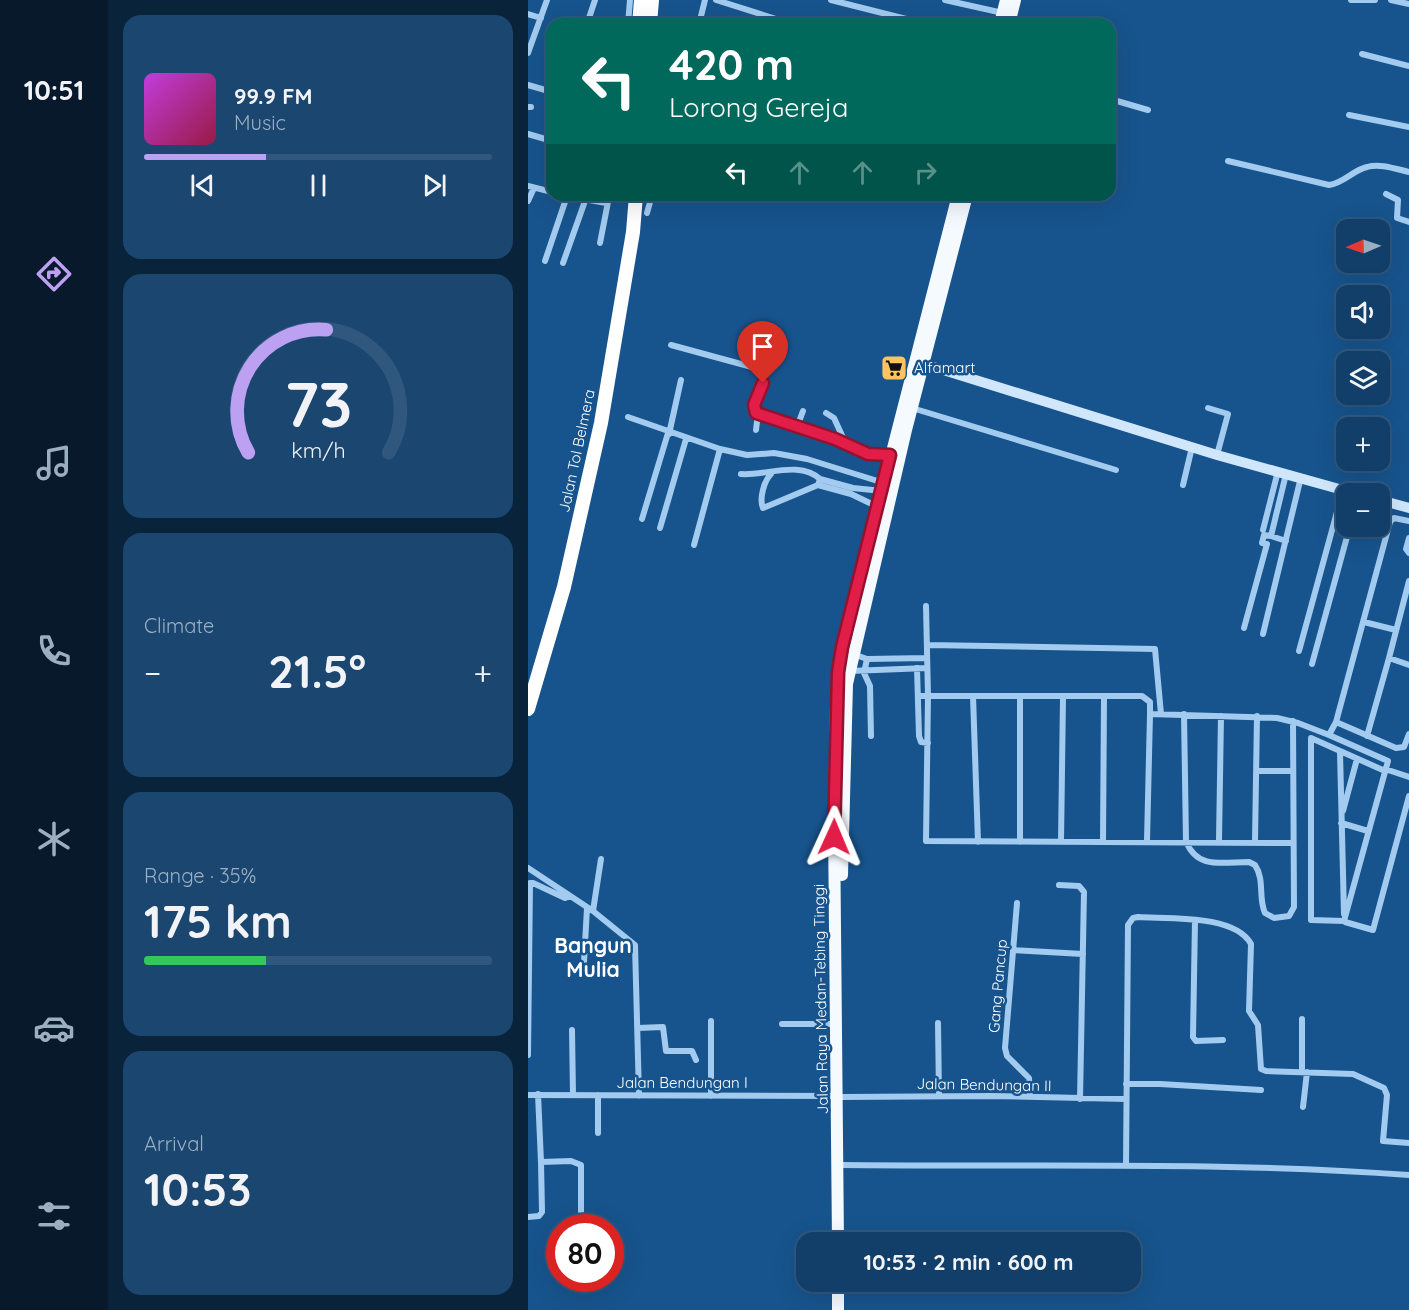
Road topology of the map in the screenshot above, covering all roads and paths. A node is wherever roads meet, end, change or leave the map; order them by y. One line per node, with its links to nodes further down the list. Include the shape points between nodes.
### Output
1 (547, 0): 17 (street)
2 (595, 0): 18 (street)
3 (630, 0): 19 (street)
4 (641, 0): 20 (highway)
5 (652, 0): 21 (highway)
6 (705, 0): 22 (street)
7 (716, 0): 23 (street)
8 (831, 0): 24 (street)
9 (945, 0): 25 (street)
10 (1006, 0): 26 (highway)
11 (1015, 0): 27 (highway)
12 (1351, 0): 13 (street)
13 (1375, 0)
14 (1391, 0): 15 (street)
15 (1409, 4)
16 (528, 14): 17 (street)
17 (540, 18): 28 (street)
18 (589, 18)
19 (628, 18)
20 (640, 18)
21 (650, 18)
22 (700, 18)
23 (773, 18)
24 (902, 18)
25 (1003, 18)
26 (1006, 18)
27 (1006, 18)
28 (528, 53)
29 (1362, 54): 30 (street)
30 (1409, 66)
31 (528, 85): 32 (street)
32 (546, 90)
33 (1116, 101): 34 (street)
34 (1148, 110)
35 (1349, 115): 36 (street)
36 (1409, 126)
37 (528, 134): 38 (street)
38 (546, 139)
39 (1228, 161): 40 (street, via 1329,185 1340,183 1368,166)
40 (1409, 172)
41 (531, 187): 42 (street); 44 (street)
42 (546, 191)
43 (1386, 194): 54 (street, via 1398,200 1397,218)
44 (528, 201)
45 (562, 201): 56 (street)
46 (585, 201): 57 (street)
47 (609, 201): 55 (street)
48 (626, 201): 108 (highway, Jalan Tol Belmera, via 592,420)
49 (636, 201): 108 (highway, Jalan Tol Belmera, via 601,423 564,587)
50 (650, 201): 53 (street)
51 (956, 201): 74 (highway, Jalan Raya Medan-Tebing Tinggi)
52 (965, 201): 59 (highway, Jalan Raya Medan-Tebing Tinggi)
53 (646, 213)
54 (1409, 222)
55 (600, 243)
56 (544, 261)
57 (563, 263)
58 (671, 345): 65 (street, via 763,370 765,377 754,405)
59 (924, 364): 61 (highway, Jalan Raya Medan-Tebing Tinggi); 72 (main road)
60 (681, 380): 69 (street)
61 (912, 408): 76 (street); 97 (highway, Jalan Raya Medan-Tebing Tinggi)
62 (1208, 408): 75 (street, via 1228,414)
63 (803, 411): 67 (street)
64 (826, 412): 71 (street, via 834,418)
65 (758, 414): 67 (street); 68 (street)
66 (628, 417): 69 (street)
67 (797, 427): 71 (street)
68 (756, 430)
69 (669, 433): 70 (street); 90 (street)
70 (686, 439): 73 (street); 92 (street)
71 (845, 442): 74 (street, via 868,454)
72 (1192, 447): 75 (main road); 82 (street)
73 (720, 449): 83 (street, via 747,456 774,453 800,457); 99 (street)
74 (890, 455): 83 (highway, Jalan Raya Medan-Tebing Tinggi)
75 (1217, 455): 77 (main road)
76 (1116, 470)
77 (1282, 472): 80 (main road); 93 (street); 94 (street)
78 (741, 474): 79 (street)
79 (771, 474): 81 (street, via 802,470 813,473); 81 (street, via 766,479 763,508)
80 (1301, 477): 84 (main road); 98 (street)
81 (819, 482): 85 (street)
82 (1183, 485)
83 (883, 487): 85 (street); 87 (highway, Jalan Raya Medan-Tebing Tinggi)
84 (1336, 488)
85 (852, 491): 87 (street)
86 (1390, 503): 88 (main road)
87 (878, 507): 97 (highway, Jalan Raya Medan-Tebing Tinggi)
88 (1409, 508)
89 (1336, 516): 110 (street)
90 (642, 519)
91 (1409, 521): 104 (street, via 1395,518 1390,522)
92 (660, 528)
93 (1263, 530)
94 (1271, 537): 98 (street); 105 (street, via 1264,535 1262,543 1267,544)
95 (1347, 537): 115 (street)
96 (1409, 538): 100 (street)
97 (875, 541): 101 (highway, Jalan Raya Medan-Tebing Tinggi)
98 (1286, 541): 107 (street)
99 (694, 545)
100 (1409, 553)
101 (871, 558): 111 (highway, Jalan Raya Medan-Tebing Tinggi, via 873,573); 176 (highway, Jalan Raya Medan-Tebing Tinggi, via 860,579 842,647 837,687)
102 (1409, 580): 106 (street)
103 (926, 606): 109 (street)
104 (1365, 622): 106 (street); 135 (street)
105 (1244, 628)
106 (1396, 630): 113 (street)
107 (1263, 634)
108 (545, 638): 121 (highway, Jalan Tol Belmera); 128 (highway, Jalan Tol Belmera)
109 (927, 645): 112 (street); 130 (street, via 1155,649)
110 (1299, 651)
111 (852, 654): 114 (street); 120 (highway, Jalan Raya Medan-Tebing Tinggi)
112 (927, 658): 114 (street); 118 (street)
113 (1389, 658): 116 (street); 139 (street)
114 (867, 659): 119 (street)
115 (1312, 664)
116 (1409, 665)
117 (917, 668): 118 (street); 119 (street); 122 (street)
118 (927, 668): 123 (street)
119 (865, 669): 120 (street); 138 (street, via 870,686)
120 (849, 671): 191 (highway, Jalan Raya Medan-Tebing Tinggi)
121 (528, 682)
122 (918, 696): 123 (street); 140 (street, via 919,736 921,742)
123 (928, 696): 124 (street); 140 (street)
124 (973, 696): 125 (street); 154 (street)
125 (1020, 697): 126 (street); 155 (street)
126 (1063, 698): 127 (street); 156 (street)
127 (1104, 698): 129 (street, via 1142,696 1150,702); 157 (street)
128 (528, 709)
129 (1150, 714): 130 (street); 151 (street)
130 (1161, 714): 131 (street)
131 (1184, 714): 132 (street); 152 (street)
132 (1221, 716): 133 (street); 150 (street)
133 (1257, 716): 134 (street); 144 (street)
134 (1295, 722): 137 (street); 145 (street)
135 (1335, 724): 137 (street); 139 (street)
136 (1409, 734): 139 (street, via 1400,748)
137 (1330, 735): 143 (street, via 1388,761)
138 (871, 736)
139 (1367, 736)
140 (928, 743): 154 (street, via 926,841)
141 (1340, 752): 142 (street); 148 (street); 167 (street, via 1311,738 1311,920)
142 (1357, 759): 143 (street); 148 (street)
143 (1385, 770): 146 (street); 149 (street)
144 (1257, 771): 145 (street); 153 (street)
145 (1292, 771): 158 (street)
146 (1409, 777)
147 (1409, 796): 167 (street, via 1373,930)
148 (1341, 821): 149 (street); 167 (street)
149 (1368, 831): 167 (street)
150 (1219, 840): 152 (street); 153 (street)
151 (1147, 841): 152 (street); 157 (street)
152 (1186, 841): 158 (street, via 1199,860 1249,862 1255,866 1265,913 1283,918 1294,907)
153 (1255, 841): 158 (street)
154 (978, 842): 155 (street)
155 (1020, 842): 156 (street)
156 (1061, 842): 157 (street)
157 (1103, 842)
158 (1292, 843)
159 (601, 859): 165 (street)
160 (528, 868): 163 (street)
161 (1059, 885): 170 (street, via 1083,888)
162 (529, 888): 163 (street, via 532,882 561,897); 168 (street)
163 (569, 896): 165 (street)
164 (1017, 903): 169 (street, Gang Pancup)
165 (590, 910): 171 (street); 177 (street, via 635,945)
166 (1196, 920): 179 (street, via 1193,1037 1196,1041); 182 (street, via 1221,923 1249,941 1249,1011 1258,1025 1260,1067 1266,1071); 183 (street, via 1138,917 1129,922)
167 (1345, 922)
168 (528, 929): 180 (street)
169 (1013, 950): 170 (street); 193 (street, Gang Pancup, via 1005,1048 1007,1056 1029,1078)
170 (1083, 954): 194 (street)
171 (584, 962)
172 (1302, 1019): 182 (street)
173 (711, 1021): 190 (street)
174 (938, 1023): 192 (street)
175 (782, 1024): 176 (street)
176 (837, 1024): 191 (highway, Jalan Raya Medan-Tebing Tinggi)
177 (638, 1028): 181 (street, via 663,1027 666,1051 691,1051); 189 (street)
178 (572, 1030): 187 (street)
179 (1223, 1040)
180 (528, 1054)
181 (696, 1060)
182 (1304, 1072): 196 (street); 198 (street, via 1353,1074 1384,1088 1387,1095 1383,1141)
183 (1126, 1084): 184 (street); 195 (street)
184 (1261, 1090)
185 (538, 1094): 186 (street, Jalan Bendungan I); 187 (street, Jalan Bendungan I); 199 (street)
186 (528, 1095)
187 (573, 1095): 188 (street, Jalan Bendungan I)
188 (598, 1095): 189 (street, Jalan Bendungan I); 197 (street)
189 (639, 1096): 190 (street, Jalan Bendungan I)
190 (711, 1096): 191 (street, Jalan Bendungan I)
191 (839, 1096): 192 (street, Jalan Bendungan II); 200 (highway, Jalan Raya Medan-Tebing Tinggi); 205 (highway, Jalan Raya Medan-Tebing Tinggi)
192 (939, 1096): 193 (street, Jalan Bendungan II)
193 (1030, 1097): 194 (street, Jalan Bendungan II)
194 (1080, 1099): 195 (street, Jalan Bendungan II)
195 (1126, 1099): 201 (street)
196 (1303, 1107)
197 (598, 1133)
198 (1409, 1143)
199 (541, 1162): 203 (street, via 571,1161 581,1165); 204 (street, via 542,1212)
200 (842, 1165): 201 (street); 206 (highway, Jalan Raya Medan-Tebing Tinggi)
201 (1126, 1166): 202 (street, via 1318,1169)
202 (1409, 1175)
203 (581, 1214)
204 (528, 1217)
205 (838, 1232)
206 (843, 1232)
207 (838, 1292): 209 (highway)
208 (843, 1292): 210 (highway)
209 (838, 1310)
210 (843, 1310)

